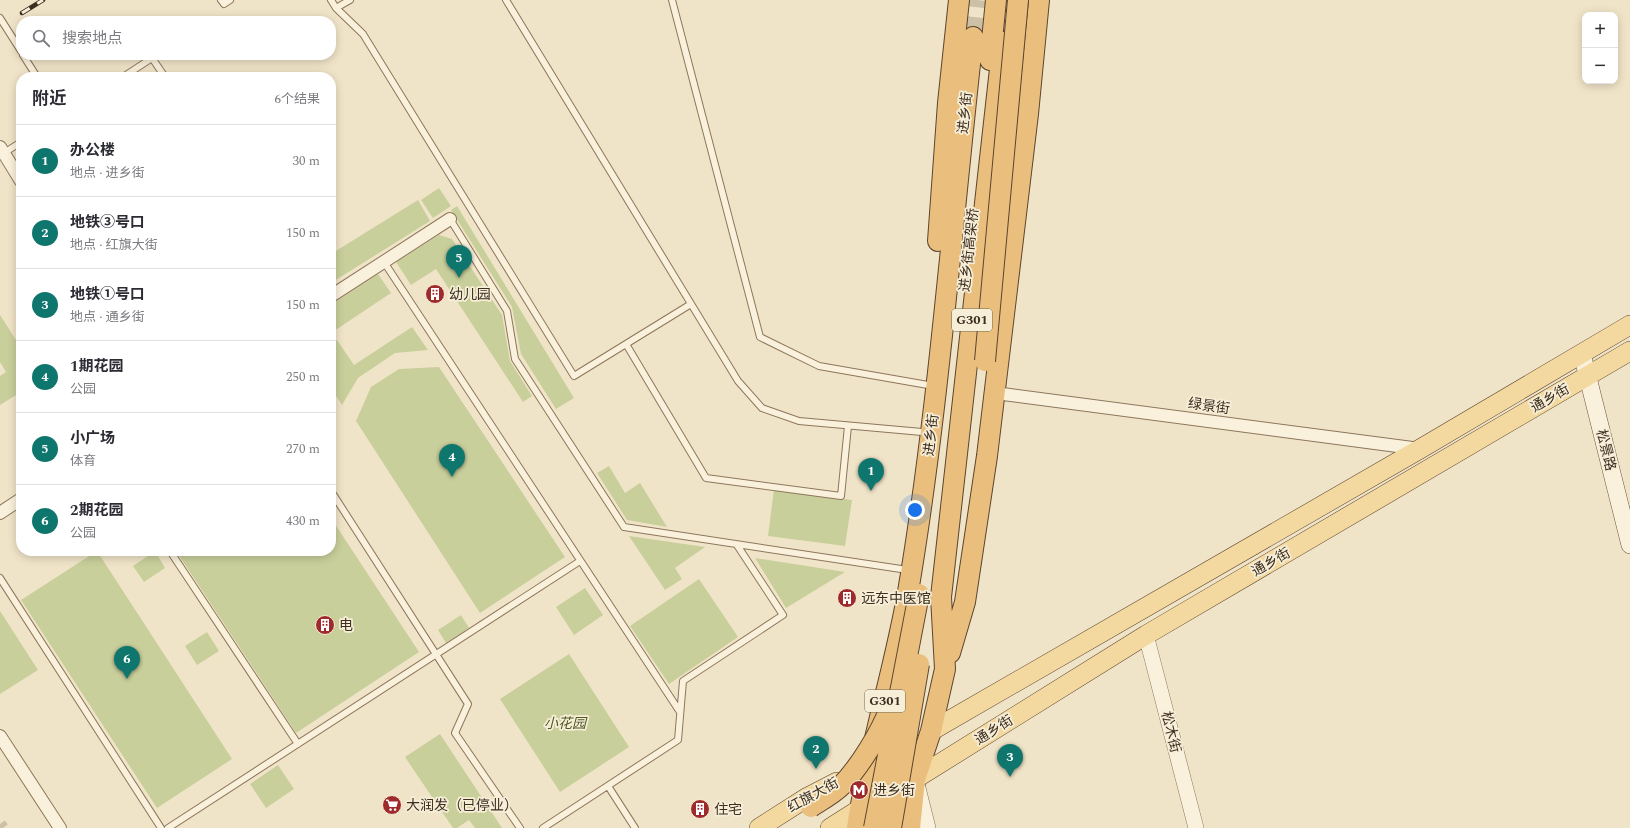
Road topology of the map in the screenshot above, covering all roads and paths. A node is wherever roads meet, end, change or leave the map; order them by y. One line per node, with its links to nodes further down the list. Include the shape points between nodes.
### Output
1 (221, 0): 2 (lane, via 224,4)
2 (230, 0)
3 (331, 0): 12 (lane)
4 (350, 0): 12 (lane)
5 (506, 0): 31 (lane)
6 (672, 0): 37 (lane, via 760,337 819,366)
7 (959, 0): 22 (highway, 进乡街 / G301, via 964,36)
8 (984, 0): 52 (highway, 进乡街高架桥)
9 (996, 0): 52 (highway, 进乡街高架桥)
10 (1018, 0): 51 (highway, bridge, via 973,475)
11 (1039, 0): 24 (highway)
12 (336, 8): 33 (lane, via 363,34 574,376)
13 (0, 18): 15 (lane)
14 (1003, 42): 23 (highway, 进乡街 / G301)
15 (16, 43)
16 (26, 60): 19 (lane)
17 (149, 60): 20 (lane)
18 (153, 60): 21 (lane)
19 (34, 72)
20 (131, 72)
21 (161, 72)
22 (956, 104): 37 (highway); 54 (highway, 进乡街 / G301, via 930,445)
23 (996, 109): 24 (highway); 57 (highway, 进乡街 / G301, via 942,597)
24 (1028, 114): 38 (highway)
25 (16, 144): 26 (lane)
26 (2, 150): 27 (street)
27 (16, 173)
28 (450, 220): 29 (street); 45 (lane, via 507,311 515,359 624,527)
29 (384, 262): 30 (street); 48 (lane)
30 (336, 293)
31 (691, 304): 33 (lane); 39 (lane, via 738,381 762,408 799,421)
32 (1630, 325): 35 (main road, 通乡街)
33 (626, 344): 39 (lane, via 706,478 840,496)
34 (1630, 351): 36 (main road, 通乡街)
35 (1582, 354): 36 (main road, 松景路); 41 (main road, 通乡街)
36 (1587, 376): 46 (main road, 松景路); 53 (main road, 通乡街)
37 (928, 386): 40 (highway)
38 (995, 393): 41 (street, 绿景街); 51 (highway)
39 (848, 426): 40 (lane)
40 (922, 432): 49 (highway)
41 (1420, 449): 59 (main road, 通乡街)
42 (336, 499): 55 (lane)
43 (16, 502): 44 (street)
44 (0, 513)
45 (737, 544): 49 (lane); 58 (lane, via 783,615 683,681)
46 (1630, 545)
47 (173, 556): 61 (lane)
48 (580, 561): 55 (lane); 58 (lane)
49 (901, 569): 54 (highway, via 897,592)
50 (0, 578): 68 (lane)
51 (967, 579): 57 (highway, via 965,602)
52 (925, 594): 56 (highway, bridge); 77 (highway, bridge)
53 (1146, 635): 63 (main road, 通乡街); 80 (street, 松木街)
54 (898, 649): 62 (highway, 进乡街 / G301)
55 (437, 654): 61 (lane); 70 (lane, via 468,704 455,733)
56 (904, 668): 65 (highway, bridge, via 884,722 867,751 841,787); 76 (highway, bridge)
57 (945, 669): 59 (highway, 进乡街 / G301)
58 (680, 712): 64 (lane, via 678,740)
59 (931, 731): 62 (highway, 红旗大街); 63 (highway, 进乡街 / G301)
60 (0, 736): 67 (street)
61 (298, 744): 69 (lane)
62 (867, 768): 66 (highway, 进乡街 / G301); 73 (main road, 红旗大街, via 806,798)
63 (915, 779): 66 (highway); 78 (highway, 进乡街); 79 (street)
64 (608, 786): 71 (lane); 72 (lane)
65 (811, 807): 74 (main road)
66 (858, 818): 75 (main road)
67 (60, 828)
68 (161, 828)
69 (168, 828)
70 (520, 828)
71 (543, 828)
72 (635, 828)
73 (759, 828)
74 (779, 828)
75 (830, 828)
76 (874, 828)
77 (891, 828)
78 (910, 828)
79 (928, 828)
80 (1196, 828)

